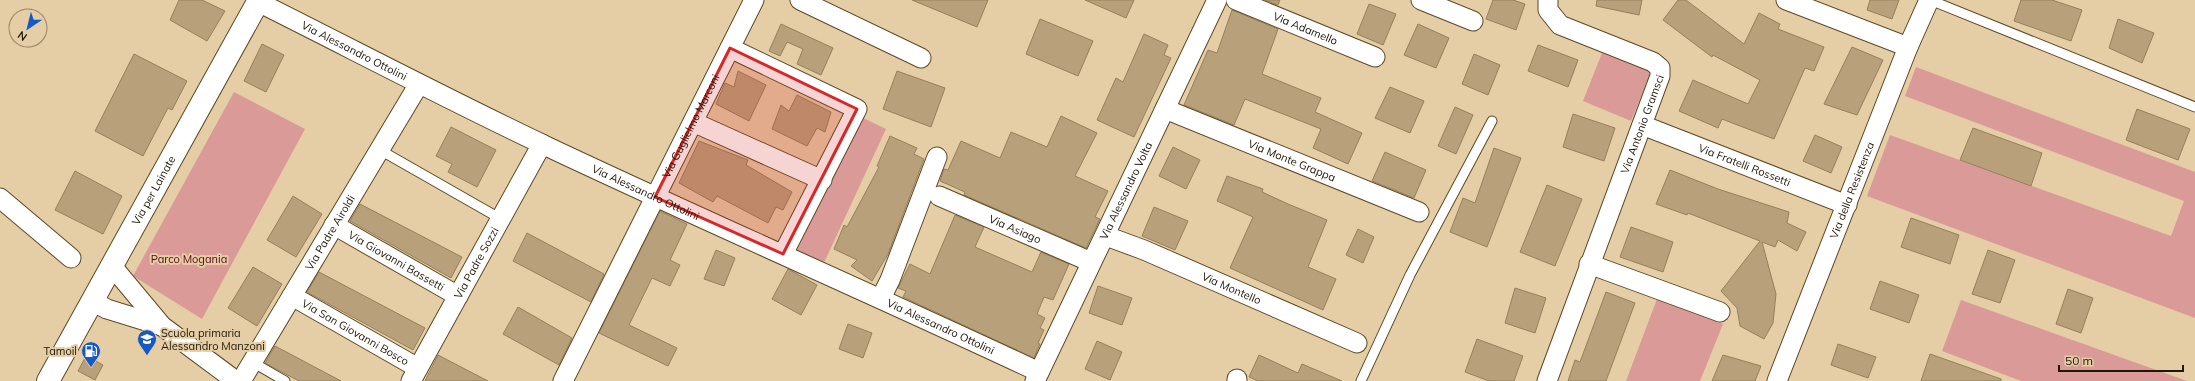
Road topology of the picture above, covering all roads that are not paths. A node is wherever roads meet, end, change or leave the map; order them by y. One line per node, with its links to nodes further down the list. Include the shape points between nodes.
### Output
1 (754, 0): 12 (street, Via Guglielmo Marconi)
2 (800, 0): 14 (street)
3 (1217, 0): 17 (street, Via Alessandro Volta)
4 (1236, 0): 13 (street, Via Adamello)
5 (1421, 0): 10 (street)
6 (1548, 0): 20 (street, Via Antonio Gramsci, via 1548,10 1560,25 1653,62 1660,68 1660,76)
7 (1786, 0): 11 (street)
8 (1930, 0): 11 (street, Via della Resistenza); 16 (lane)
9 (259, 1): 15 (street, Via Alessandro Ottolini); 37 (street, Via per Lainate)
10 (1473, 21)
11 (1908, 47): 28 (street, Via della Resistenza)
12 (730, 48): 18 (street, Via Guglielmo Marconi); 24 (street, via 857,109)
13 (1375, 57)
14 (921, 58)
15 (419, 84): 21 (street, Via Alessandro Ottolini); 22 (street, Via Padre Airoldi)
16 (2195, 107)
17 (1165, 109): 29 (street, Via Monte Grappa); 32 (street, Via Alessandro Volta)
18 (693, 122): 24 (street); 26 (street, Via Guglielmo Marconi)
19 (1492, 122): 53 (lane, via 1410,275)
20 (1642, 125): 28 (street, Via Fratelli Rossetti); 36 (street, Via Antonio Gramsci)
21 (542, 144): 26 (street, Via Alessandro Ottolini); 30 (street, Via Padre Sozzi)
22 (380, 150): 30 (lane); 31 (street, Via Padre Airoldi)
23 (937, 157): 40 (street)
24 (822, 180): 33 (street)
25 (939, 196): 35 (street, Via Asiago)
26 (655, 197): 33 (street, Via Alessandro Ottolini); 52 (street, Via Guglielmo Marconi)
27 (0, 198): 34 (street)
28 (1847, 205): 55 (street, Via della Resistenza)
29 (1419, 212)
30 (501, 219): 39 (street, Via Padre Sozzi)
31 (334, 226): 38 (street, Via Padre Airoldi); 39 (street, Via Giovanni Bassetti)
32 (1106, 236): 35 (street, Via Alessandro Volta); 44 (street, Via Montello, via 1144,250)
33 (783, 254): 40 (street, Via Alessandro Ottolini)
34 (71, 258)
35 (1092, 262): 47 (street, Via Alessandro Volta)
36 (1589, 264): 42 (street); 54 (street, Via Antonio Gramsci)
37 (112, 266): 41 (street, Via per Lainate); 43 (street)
38 (292, 296): 45 (street, Via Padre Airoldi); 46 (street, Via San Giovanni Bosco)
39 (458, 296): 46 (street, Via Padre Sozzi)
40 (881, 298): 47 (street, Via Alessandro Ottolini)
41 (92, 301): 43 (street, via 107,309); 48 (street, Via per Lainate)
42 (1720, 312)
43 (162, 326): 49 (street)
44 (1357, 343)
45 (252, 362): 50 (street, Via Padre Airoldi); 51 (lane)
46 (415, 374)
47 (1037, 376)
48 (48, 381)
49 (236, 381)
50 (241, 381)
51 (285, 381)
52 (563, 381)
53 (1361, 381)
54 (1547, 381)
55 (1777, 381)

